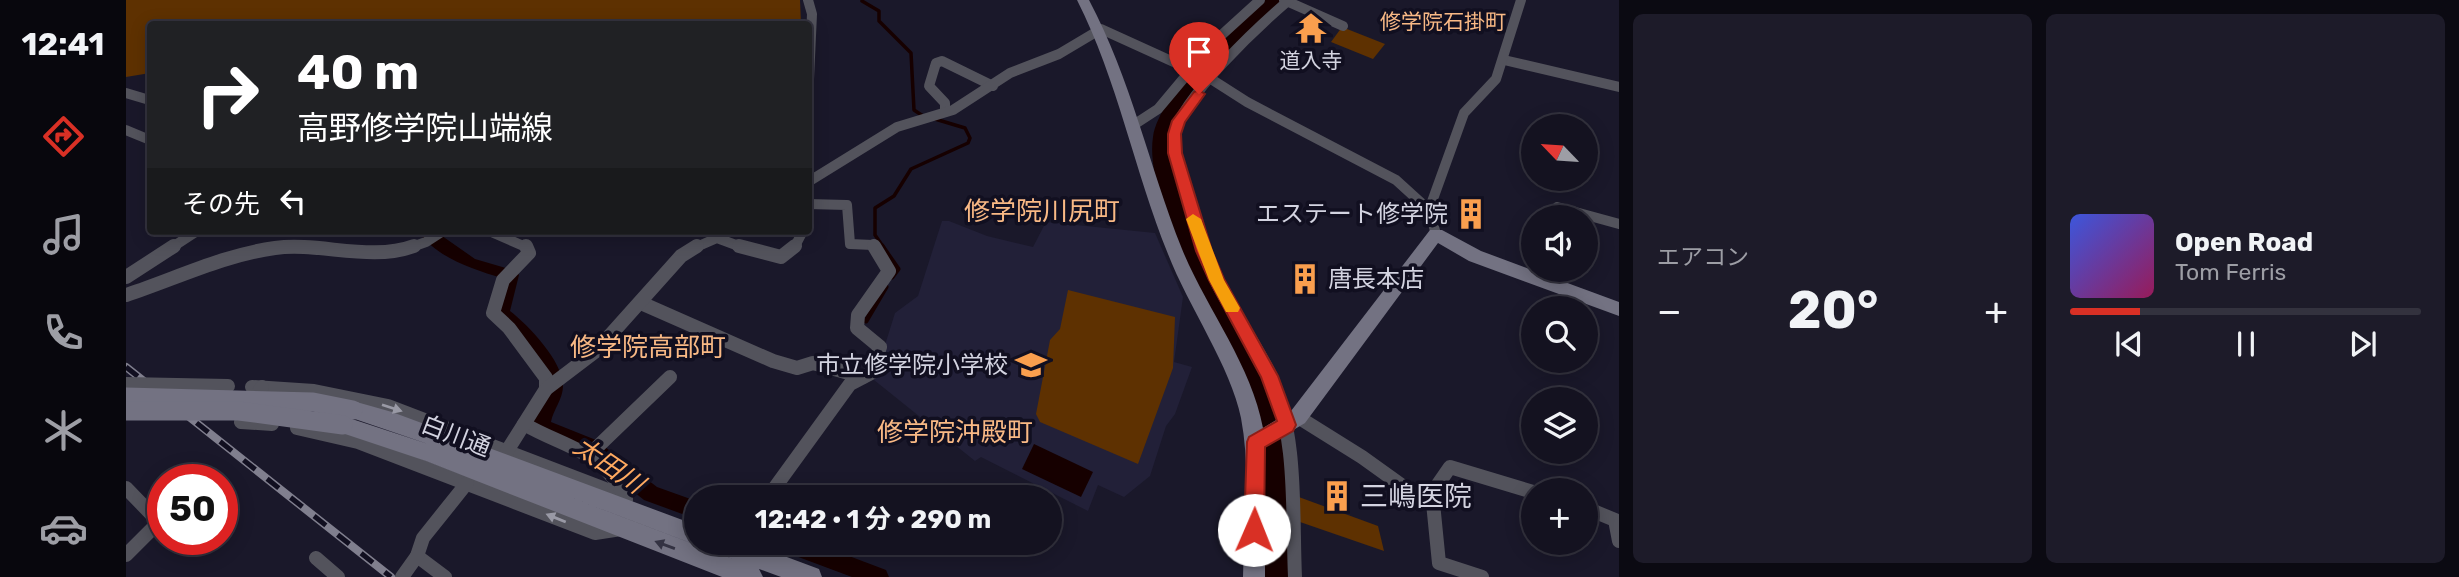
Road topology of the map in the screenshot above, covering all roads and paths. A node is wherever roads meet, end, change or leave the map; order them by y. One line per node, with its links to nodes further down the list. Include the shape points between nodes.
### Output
1 (808, 0): 6 (street)
2 (1083, 0): 8 (street)
3 (1260, 0): 10 (street)
4 (1287, 0): 7 (street); 11 (street)
5 (1521, 0): 9 (street)
6 (812, 21)
7 (1343, 26)
8 (1101, 29): 10 (street); 12 (street, via 1059,54 1010,73); 17 (street)
9 (1504, 60): 13 (street); 22 (street, via 1496,79 1464,113)
10 (1191, 69): 11 (street); 17 (street, via 1163,103)
11 (1211, 79): 22 (street, via 1396,180); 42 (street, via 1179,121 1175,153 1204,251 1270,376)
12 (993, 86): 16 (street); 16 (street, via 942,61 936,63 929,86 945,103)
13 (1619, 87)
14 (136, 96): 15 (street)
15 (126, 102)
16 (945, 112): 20 (street, via 897,127)
17 (1135, 124): 44 (street, via 1172,245 1242,387)
18 (126, 130): 19 (street)
19 (147, 139)
20 (812, 180)
21 (812, 204): 35 (street, via 847,205 850,244 873,245 889,271 858,315 857,328 880,347 871,373)
22 (1429, 210): 25 (street)
23 (1598, 218): 24 (street)
24 (1619, 224)
25 (1436, 234): 33 (street, via 1475,256); 42 (street)
26 (191, 235): 30 (street)
27 (437, 235): 31 (street, via 422,246 382,253 272,248)
28 (499, 235): 38 (street, via 528,247 528,253 503,280 493,313 546,378)
29 (803, 235): 32 (street, via 792,251 781,257 717,238 705,241 681,256)
30 (126, 277)
31 (126, 295)
32 (641, 303): 35 (street, via 773,361 797,368 813,363); 38 (street, via 596,351)
33 (1619, 309)
34 (670, 377): 46 (street)
35 (863, 377): 48 (street, via 850,384)
36 (126, 384): 37 (street, bridge)
37 (245, 386): 45 (street, one-way to 45, via 314,391 388,406); 47 (street, via 241,422 283,425 358,442)
38 (545, 389): 43 (street)
39 (126, 397): 41 (street, 白川通, bridge, via 313,402)
40 (126, 411): 41 (street, 白川通, bridge)
41 (348, 417): 52 (street, 白川通, via 429,453)
42 (1289, 423): 44 (street); 51 (street, via 1362,457 1415,495); 66 (street)
43 (524, 424): 45 (street); 46 (street)
44 (1259, 441): 65 (street)
45 (507, 451): 52 (street)
46 (590, 454): 52 (street, via 621,483)
47 (467, 483): 52 (street, one-way to 47, via 595,533); 58 (street, via 423,538)
48 (777, 485)
49 (126, 488): 56 (street, via 159,522)
50 (1521, 488): 51 (street, via 1450,467)
51 (1431, 501): 67 (street, via 1439,563)
52 (625, 512): 54 (street, 白川通); 60 (street, 白川通, one-way to 52)
53 (1598, 513): 55 (street, via 1615,520)
54 (684, 531)
55 (1619, 541)
56 (126, 555)
57 (738, 555): 60 (street, 白川通)
58 (417, 556): 62 (street); 63 (street)
59 (316, 558): 61 (street)
60 (753, 572): 64 (street, 白川通)
61 (338, 577)
62 (402, 577)
63 (445, 577)
64 (811, 577)
65 (1254, 577)
66 (1295, 577)
67 (1482, 577)

